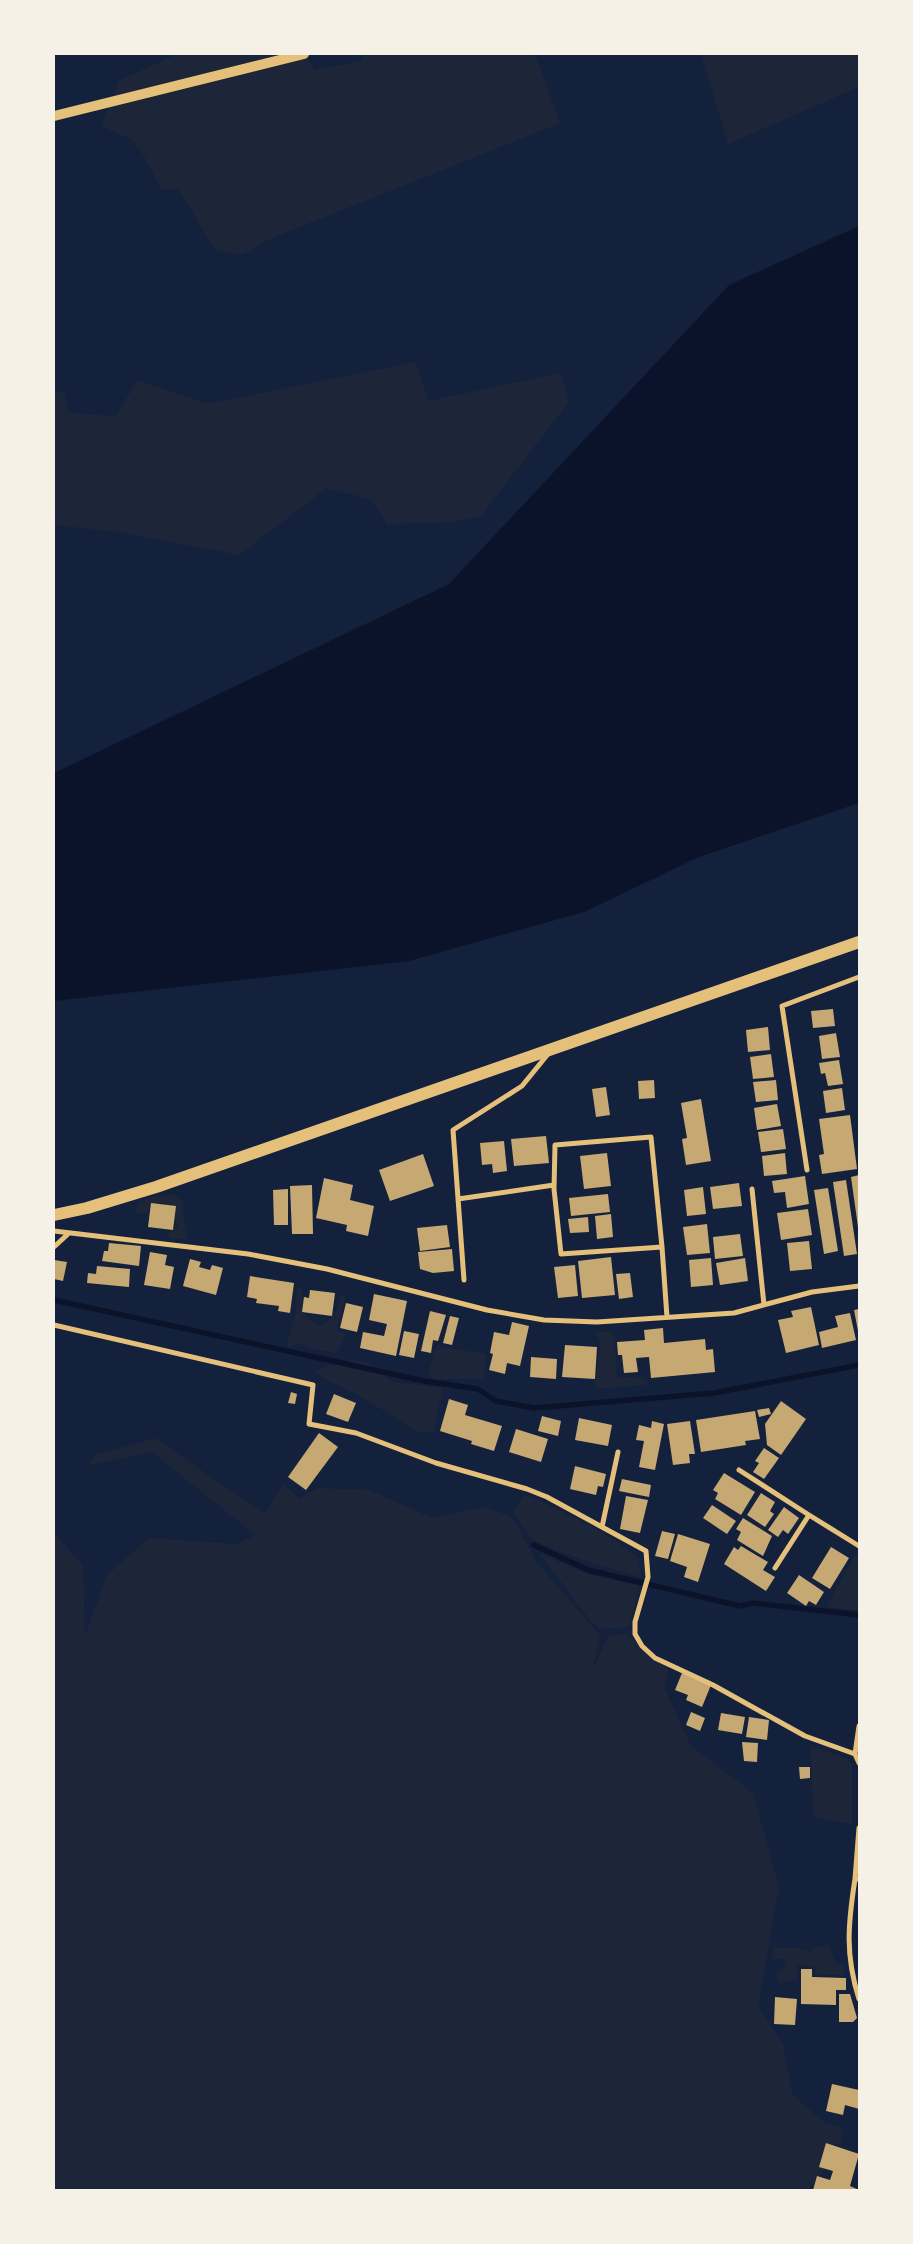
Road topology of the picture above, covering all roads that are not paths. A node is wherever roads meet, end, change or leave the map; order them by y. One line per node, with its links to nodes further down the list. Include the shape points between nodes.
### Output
1 (304, 54): 2 (main road)
2 (54, 116)
3 (859, 942): 5 (main road)
4 (859, 977): 6 (street, via 782,1006)
5 (552, 1050): 9 (street, via 522,1086 453,1130); 10 (main road, via 156,1186)
6 (807, 1170)
7 (554, 1185): 9 (street); 14 (street, via 561,1254); 14 (street, via 554,1145 652,1138)
8 (752, 1189): 17 (street)
9 (458, 1199): 15 (street)
10 (54, 1215)
11 (54, 1231): 12 (street)
12 (69, 1233): 13 (street); 18 (street, via 248,1254 327,1269 487,1310 544,1320 597,1322)
13 (54, 1247)
14 (662, 1247): 18 (street)
15 (464, 1280)
16 (859, 1286): 17 (street, via 812,1292)
17 (764, 1305): 18 (street, via 734,1313)
18 (667, 1317)
19 (54, 1325): 23 (street, via 313,1385 309,1424 356,1433 436,1463 527,1489)
20 (618, 1452): 23 (street)
21 (739, 1470): 22 (street)
22 (809, 1514): 24 (street); 25 (street)
23 (602, 1527): 27 (street, via 646,1551 648,1577 635,1622 635,1634 655,1658 714,1685 805,1736)
24 (859, 1546)
25 (775, 1568)
26 (859, 1726): 27 (street)
27 (856, 1754): 28 (street)
28 (859, 1763)
29 (859, 1828): 30 (street)
30 (857, 1879): 31 (street, via 849,1918 848,1952)
31 (859, 1999)

